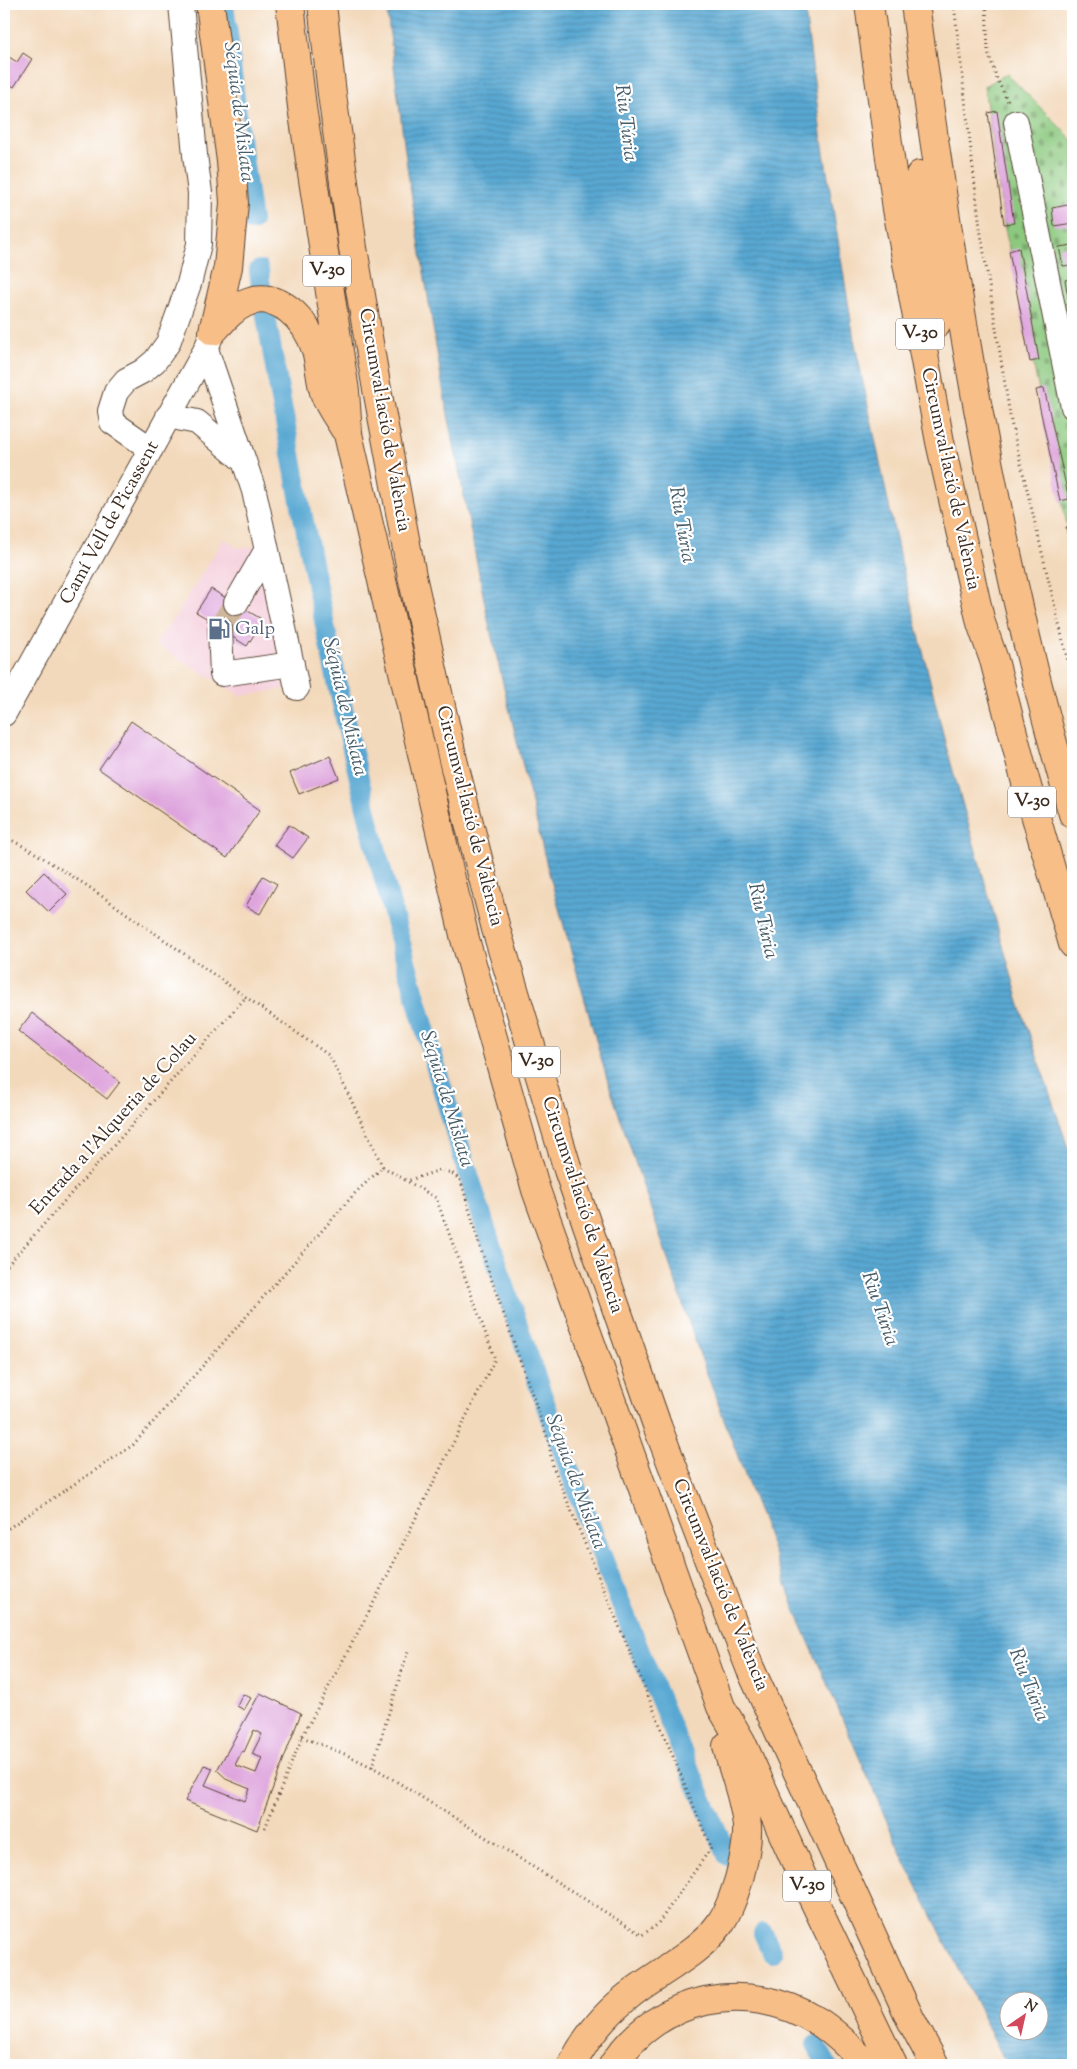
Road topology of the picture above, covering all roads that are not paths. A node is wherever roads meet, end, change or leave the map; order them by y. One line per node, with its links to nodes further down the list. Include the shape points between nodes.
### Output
1 (181, 4): 15 (street, via 200,192 199,244 190,284 168,343 155,361 126,380 116,392 110,411 112,422)
2 (210, 4): 11 (highway, via 234,204 228,267)
3 (290, 4): 9 (highway, Circumval·lació de València / V-30)
4 (300, 4): 9 (highway, via 307,68)
5 (322, 4): 31 (highway, Circumval·lació de València / V-30, via 355,258 412,576 453,760 496,929 568,1170 658,1428 750,1668 910,2018)
6 (869, 4): 20 (highway, Circumval·lació de València / V-30, via 897,209 938,432 981,623)
7 (899, 4): 20 (highway, via 924,201 933,302 955,439 995,622)
8 (915, 4): 24 (highway, V-30, via 941,195 983,433 1022,618)
9 (302, 108): 14 (highway, Circumval·lació de València / V-30, via 345,391)
10 (1016, 122): 12 (street)
11 (209, 340): 13 (street, Camí Vell de Picassent); 14 (highway, via 232,311 246,302 277,302 293,312 306,325 325,396); 16 (street)
12 (1073, 407)
13 (168, 416): 15 (street, Camí Vell de Picassent); 16 (street, via 197,422)
14 (348, 434): 26 (highway, Circumval·lació de València / V-30, via 465,939 536,1190)
15 (151, 449): 23 (street, Camí Vell de Picassent)
16 (244, 461): 17 (street, via 254,491)
17 (266, 551): 18 (street); 21 (street)
18 (236, 603)
19 (220, 629): 21 (street, via 222,674)
20 (994, 660): 25 (highway, Circumval·lació de València / V-30)
21 (292, 664): 22 (street)
22 (297, 688)
23 (4, 714)
24 (1073, 814)
25 (1073, 944)
26 (721, 1707): 27 (highway, via 728,1749 742,1792 747,1828 743,1865 732,1900 719,1925 694,1949 631,1993 600,2022); 30 (highway, Circumval·lació de València / V-30, via 741,1741)
27 (572, 2065)
28 (613, 2065): 29 (highway, via 640,2032 663,2017 694,2003 727,1997 757,1999 804,2014 842,2040)
29 (867, 2065)
30 (893, 2065)
31 (935, 2065)

